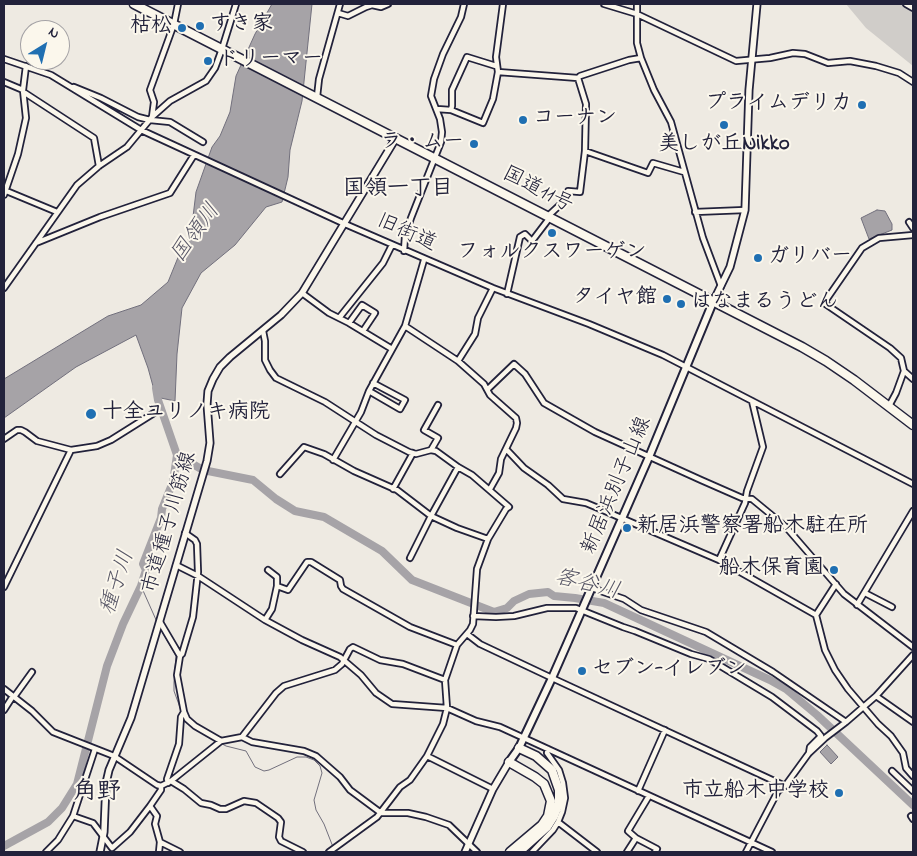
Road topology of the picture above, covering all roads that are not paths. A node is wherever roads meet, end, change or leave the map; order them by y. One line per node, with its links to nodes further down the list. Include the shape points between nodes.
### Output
1 (134, 4): 15 (highway, 国道11号)
2 (178, 4): 15 (street)
3 (236, 4): 16 (street)
4 (340, 4): 13 (street)
5 (388, 4): 13 (street, via 366,7 348,16)
6 (464, 4): 31 (street, via 434,79 431,96)
7 (503, 4): 21 (street)
8 (604, 4): 14 (street)
9 (637, 4): 14 (street)
10 (757, 4): 19 (street)
11 (906, 4): 12 (street)
12 (913, 8)
13 (338, 13): 30 (street)
14 (637, 14): 17 (street, via 637,43); 19 (street, via 736,61)
15 (174, 24): 16 (highway, 国道11号); 33 (street, via 150,90 154,102)
16 (225, 50): 30 (highway, 国道11号); 33 (street, via 206,81 170,101)
17 (641, 58): 25 (street); 41 (street, via 671,122)
18 (4, 59): 20 (street, 旧街道)
19 (753, 60): 27 (street, via 805,54 828,64 850,61 876,66 899,73); 43 (street)
20 (20, 64)
21 (496, 66): 24 (street); 32 (street, via 467,57 452,90)
22 (26, 70): 29 (street)
23 (37, 70): 28 (street, 旧街道)
24 (498, 72): 25 (street); 32 (street, via 493,99 483,122)
25 (578, 78): 37 (street, via 586,104)
26 (4, 82): 29 (street)
27 (913, 82)
28 (72, 88): 33 (street, via 75,86 138,117); 34 (street, 旧街道)
29 (24, 92): 40 (street, via 94,138); 42 (street, via 26,118 18,154)
30 (315, 96): 35 (highway, 国道11号)
31 (437, 109): 32 (street); 39 (street, via 442,132)
32 (450, 110)
33 (151, 119): 34 (street); 36 (street, via 170,122)
34 (141, 130): 38 (street, 旧街道); 40 (street, via 127,146)
35 (396, 138): 39 (highway, 国道11号); 48 (street, 市道種子川筋線)
36 (203, 142)
37 (585, 151): 41 (street, via 648,173 653,163); 46 (street, via 580,192 568,191 562,203)
38 (196, 156): 48 (street, 旧街道); 51 (street, via 170,194)
39 (434, 157): 46 (highway, 国道11号); 53 (street, via 408,227)
40 (99, 166): 44 (street, via 77,185)
41 (684, 172): 45 (street)
42 (4, 192): 44 (street)
43 (745, 210): 45 (street); 55 (street, via 730,267)
44 (57, 212): 51 (street)
45 (695, 212): 55 (street)
46 (548, 216): 59 (street, via 532,241 524,234 520,237); 60 (highway, 国道11号)
47 (909, 222): 49 (street)
48 (345, 224): 52 (street, 旧街道); 58 (street, 市道種子川筋線)
49 (913, 228)
50 (913, 235): 69 (street, via 879,238 862,248 824,303 890,348 901,358)
51 (36, 243): 56 (street)
52 (392, 245): 53 (street, 旧街道); 61 (street, via 383,263)
53 (404, 251): 54 (street, 旧街道)
54 (424, 260): 57 (street, 旧街道); 63 (street)
55 (721, 286): 60 (street)
56 (4, 288)
57 (493, 288): 59 (street, 旧街道); 67 (street, via 478,318 475,334)
58 (302, 292): 61 (street); 64 (street, 市道種子川筋線)
59 (507, 294): 68 (street, 旧街道, via 589,324)
60 (714, 302): 68 (main road, 新居浜別子山線); 76 (highway, 国道11号, via 826,361)
61 (339, 318): 62 (street)
62 (349, 323): 65 (street); 65 (street, via 362,304 375,313)
63 (404, 326): 66 (street); 67 (street)
64 (263, 331): 78 (street, via 264,360 276,378 325,402); 96 (street, 市道種子川筋線, via 230,357 212,379 207,404 210,443 207,461)
65 (363, 331): 66 (street)
66 (392, 349): 71 (street)
67 (458, 361): 72 (street)
68 (686, 367): 74 (street, 旧街道); 85 (main road, 新居浜別子山線)
69 (904, 371): 70 (street); 76 (street)
70 (913, 379)
71 (373, 383): 73 (street); 73 (street, via 405,400 400,409)
72 (488, 389): 83 (street, via 511,412 517,423); 85 (street, via 514,364 525,374 544,403)
73 (369, 391): 78 (street)
74 (752, 401): 89 (street, 旧街道); 92 (street, via 763,447)
75 (438, 405): 82 (street, via 424,430 438,438)
76 (889, 406): 79 (highway, 国道11号)
77 (154, 413): 81 (street, via 111,440)
78 (354, 421): 84 (street); 86 (street)
79 (913, 425)
80 (4, 439): 81 (street, via 21,430 37,441)
81 (71, 450): 105 (street)
82 (431, 450): 84 (street); 87 (street)
83 (506, 450): 91 (street); 95 (street, via 563,499 586,503)
84 (413, 454): 90 (street)
85 (649, 457): 92 (street); 95 (main road, 新居浜別子山線)
86 (334, 460): 88 (street, via 304,447); 90 (street)
87 (458, 468): 91 (street); 94 (street)
88 (280, 474)
89 (913, 484)
90 (394, 489): 94 (street)
91 (490, 489): 97 (street, via 509,506)
92 (746, 498): 99 (street); 103 (street, via 752,499 786,527)
93 (913, 511): 107 (street)
94 (431, 516): 97 (street); 98 (street)
95 (622, 519): 99 (street); 106 (main road, 新居浜別子山線)
96 (186, 533): 100 (street, 市道種子川筋線); 102 (street, via 196,540)
97 (488, 539): 111 (street, via 477,569)
98 (410, 558)
99 (719, 560): 112 (street)
100 (176, 565): 102 (street); 114 (street, 市道種子川筋線)
101 (268, 570): 104 (street, via 277,577)
102 (198, 576): 113 (street); 119 (street, via 193,617)
103 (836, 584): 108 (street); 112 (street)
104 (277, 586): 113 (street, via 272,609); 116 (street, via 288,590 310,562 340,580 343,588 410,627)
105 (4, 587)
106 (592, 589): 110 (main road, 新居浜別子山線); 132 (street, via 706,632 773,672)
107 (865, 593): 108 (street); 109 (street)
108 (857, 604): 117 (street)
109 (892, 607)
110 (583, 608): 111 (street, via 548,608 514,616); 122 (main road, 新居浜別子山線); 140 (street, via 709,659 759,688 821,736 810,747)
111 (473, 615): 115 (street, via 473,624)
112 (816, 615): 127 (street, via 825,650 835,670)
113 (265, 620): 120 (street)
114 (159, 624): 119 (street); 141 (street, 市道種子川筋線, via 131,718)
115 (467, 634): 116 (street); 122 (street, via 480,644)
116 (456, 644): 123 (street)
117 (913, 647)
118 (913, 655): 125 (street)
119 (180, 656): 130 (street, via 177,675)
120 (344, 661): 123 (street, via 353,647 380,660 403,664); 128 (street, via 392,704); 134 (street, via 335,670 284,686)
121 (32, 672): 126 (street)
122 (552, 678): 133 (street); 135 (main road, 新居浜別子山線)
123 (445, 680): 128 (street)
124 (4, 689): 126 (street)
125 (876, 696): 127 (street); 131 (street)
126 (14, 697): 129 (street); 138 (street, via 53,732)
127 (863, 707): 132 (street); 145 (street, via 891,736)
128 (447, 708): 135 (street); 142 (street)
129 (4, 710)
130 (183, 714): 136 (street); 146 (street, via 179,744 167,779)
131 (913, 722)
132 (845, 723): 140 (street)
133 (665, 730): 149 (street); 152 (street)
134 (242, 737): 136 (street); 156 (street, via 316,756 350,790)
135 (524, 738): 137 (main road, 新居浜別子山線); 139 (street)
136 (219, 742): 146 (street)
137 (519, 748): 143 (main road, 新居浜別子山線); 174 (highway, via 536,756 552,770 560,803 546,827)
138 (94, 749): 141 (street); 157 (street)
139 (548, 749): 152 (street); 158 (street, via 547,753 559,770 563,783 565,798)
140 (809, 753): 149 (street)
141 (114, 756): 148 (street); 159 (street, 市道種子川筋線, via 106,783)
142 (427, 756): 151 (street); 156 (street)
143 (509, 762): 151 (street); 173 (highway, via 544,784 551,801 542,826)
144 (892, 772): 150 (street)
145 (913, 776)
146 (169, 782): 148 (street); 170 (street, via 180,786 201,803 220,809 244,801 256,804 281,822 281,841)
147 (913, 782): 150 (street)
148 (161, 786): 155 (street)
149 (785, 786): 162 (street, via 778,791)
150 (909, 787): 153 (street)
151 (493, 789): 163 (street)
152 (638, 791): 154 (street)
153 (913, 791)
154 (649, 796): 160 (street, via 628,831); 162 (street)
155 (150, 806): 159 (street, via 130,832 112,848); 161 (street, via 157,816 155,824)
156 (380, 813): 163 (street, via 408,813 441,822 449,825); 164 (street)
157 (73, 816): 159 (street, via 93,823); 166 (street)
158 (558, 822): 165 (street); 176 (street)
159 (103, 837): 167 (street, 市道種子川筋線)
160 (636, 838): 177 (street); 178 (street, via 657,849)
161 (160, 842): 168 (street); 169 (street)
162 (751, 842): 179 (street); 180 (street)
163 (468, 844): 171 (street); 172 (street)
164 (332, 850)
165 (534, 850): 175 (street)
166 (46, 852)
167 (100, 852)
168 (159, 852)
169 (180, 852)
170 (303, 852)
171 (465, 852)
172 (477, 852)
173 (510, 852)
174 (519, 852)
175 (541, 852)
176 (597, 852)
177 (627, 852)
178 (655, 852)
179 (746, 852)
180 (772, 852)

